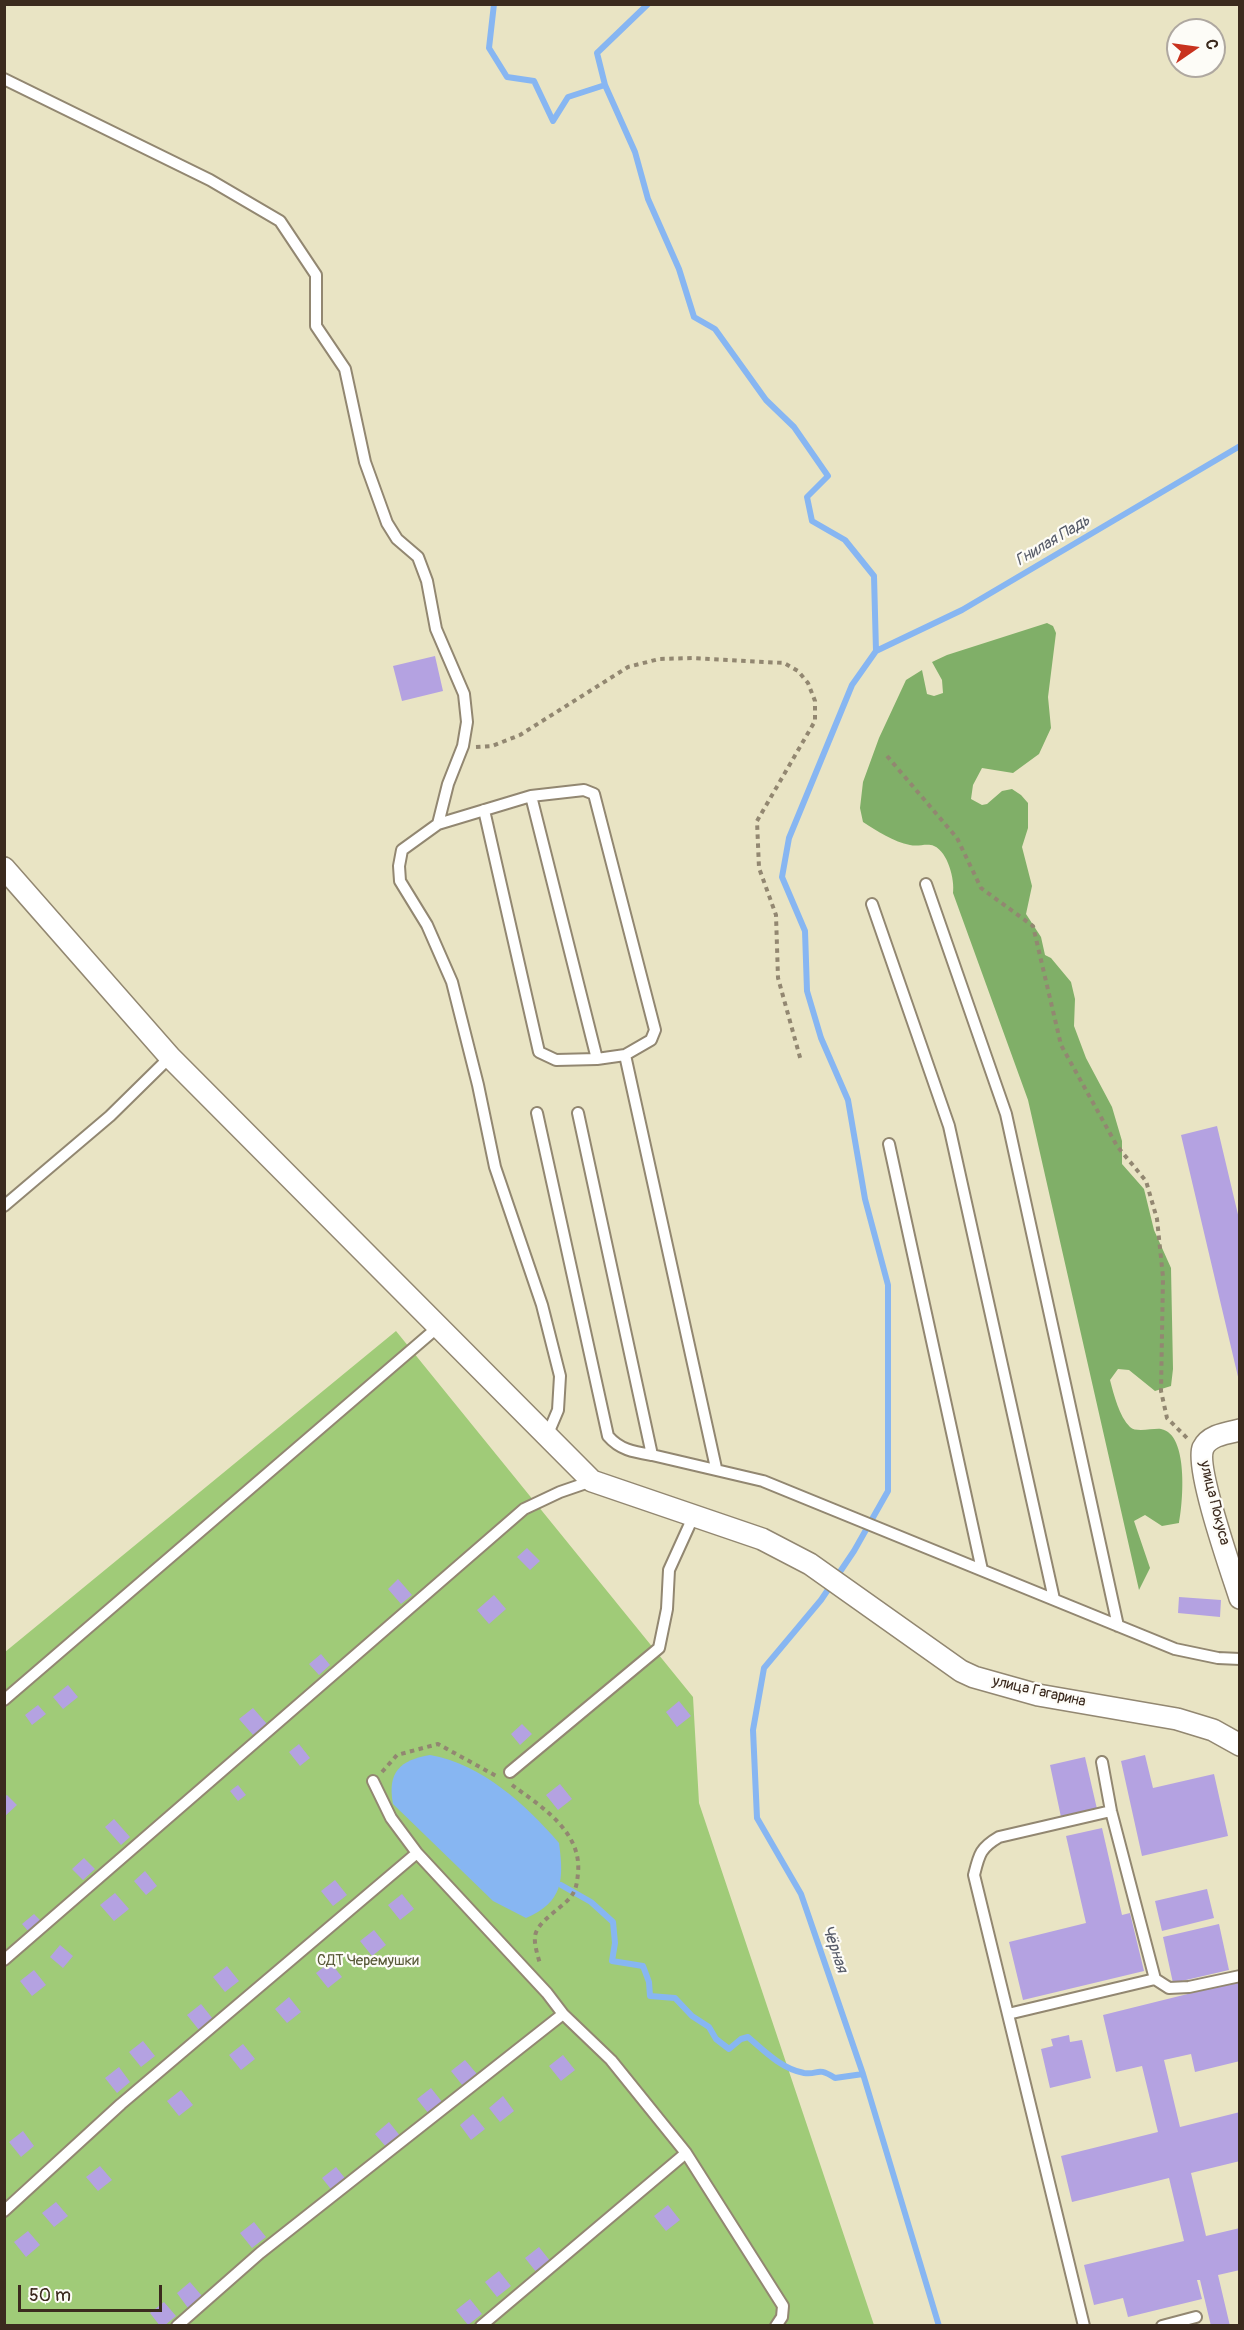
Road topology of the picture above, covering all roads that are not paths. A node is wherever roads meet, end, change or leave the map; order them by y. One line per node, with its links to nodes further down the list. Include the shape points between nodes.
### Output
1 (4, 78): 4 (lane, via 210,180 280,221 316,275 316,326 345,369 365,462 387,523 397,539 418,557 427,580 436,629 464,694 467,722 463,746)
2 (531, 796): 3 (lane); 8 (lane, via 584,790 594,794 655,1030 651,1040); 10 (lane)
3 (484, 810): 4 (lane); 10 (lane, via 539,1052 556,1060)
4 (438, 824): 17 (lane, via 402,850 400,881 427,925 452,982 495,1167 542,1305 560,1376 558,1410)
5 (4, 868): 9 (street)
6 (926, 884): 25 (lane, via 1006,1114)
7 (872, 904): 24 (lane, via 949,1126)
8 (625, 1055): 10 (lane); 19 (lane)
9 (170, 1057): 14 (lane, via 110,1116); 15 (street)
10 (597, 1059)
11 (537, 1113): 18 (lane, via 608,1436 616,1446)
12 (578, 1113): 18 (lane)
13 (889, 1144): 22 (lane)
14 (4, 1206)
15 (438, 1327): 17 (street); 27 (lane)
16 (1239, 1430): 23 (street, улица Покуса, via 1213,1438 1204,1447 1201,1458)
17 (547, 1436): 20 (street)
18 (652, 1455): 19 (lane)
19 (716, 1468): 22 (lane, via 763,1481)
20 (592, 1482): 21 (street, улица Гагарина); 34 (lane, via 524,1509)
21 (694, 1515): 28 (street, улица Гагарина, via 762,1539 810,1564 974,1677 1038,1695 1177,1719 1213,1730); 30 (lane, via 669,1570 659,1648)
22 (982, 1570): 24 (lane)
23 (1239, 1598)
24 (1054, 1599): 25 (lane)
25 (1118, 1626): 26 (lane, via 1175,1649)
26 (1239, 1659)
27 (4, 1700)
28 (1239, 1745)
29 (1102, 1762): 32 (lane)
30 (510, 1772)
31 (374, 1781): 33 (lane, via 391,1818)
32 (1112, 1811): 36 (lane); 38 (lane, via 999,1838 979,1855 974,1875)
33 (417, 1853): 37 (lane); 40 (lane, via 121,2104)
34 (4, 1960)
35 (1239, 1976): 36 (lane, via 1169,1988)
36 (1155, 1979): 38 (lane)
37 (562, 2014): 39 (lane, via 611,2060); 42 (lane, via 260,2253)
38 (1008, 2014): 45 (lane)
39 (686, 2153): 43 (lane); 44 (lane, via 783,2306)
40 (4, 2211)
41 (1196, 2317): 46 (lane)
42 (177, 2325)
43 (481, 2325)
44 (776, 2325)
45 (1084, 2325)
46 (1162, 2325)

